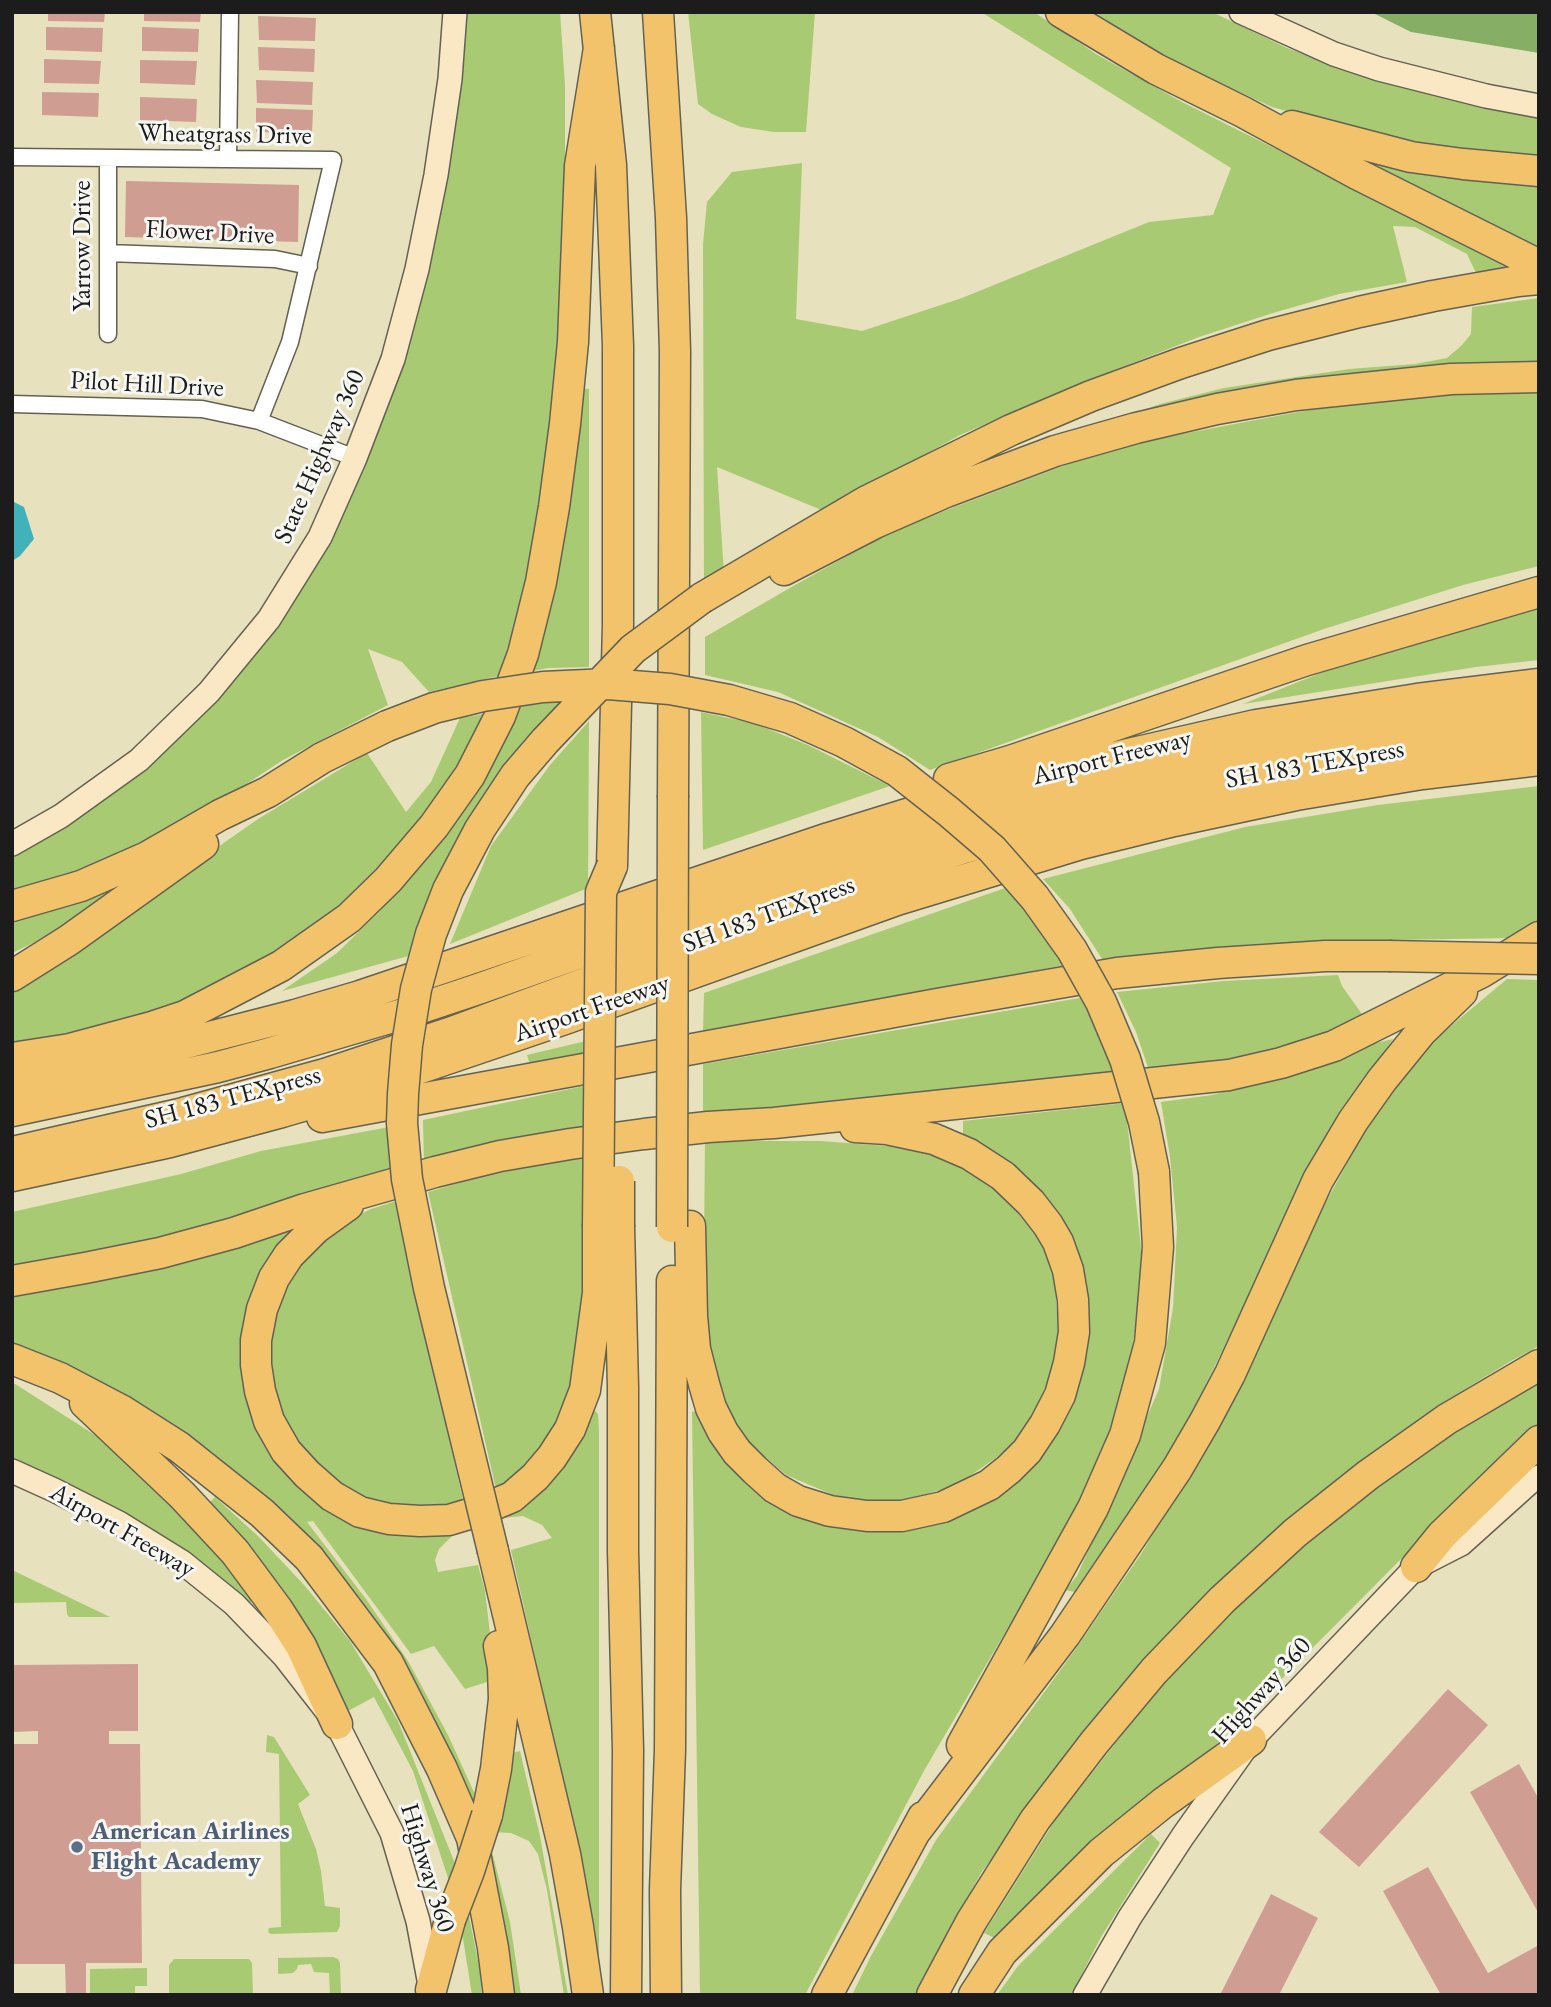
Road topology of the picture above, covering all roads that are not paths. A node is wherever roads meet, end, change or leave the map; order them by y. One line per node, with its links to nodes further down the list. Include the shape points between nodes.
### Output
1 (230, 12): 12 (street)
2 (455, 12): 22 (main road, State Highway 360, via 436,175 417,269 393,359)
3 (595, 12): 7 (highway)
4 (658, 12): 46 (highway, bridge, via 675,352 673,1086)
5 (1061, 12): 9 (highway, via 1156,69)
6 (1241, 12): 8 (main road, via 1379,69)
7 (599, 48): 37 (highway, via 580,166 573,342 543,570 523,654 500,716 470,775 388,880 349,918 281,966 185,1016 70,1049); 45 (highway, bridge, via 611,165 618,346)
8 (1539, 106)
9 (1243, 112): 13 (highway, via 1411,157); 15 (highway)
10 (12, 157): 11 (street, Wheatgrass Drive)
11 (108, 158): 12 (street, Wheatgrass Drive); 14 (street, Yarrow Drive)
12 (228, 159): 16 (street, Wheatgrass Drive, via 333,160)
13 (1539, 171)
14 (107, 253): 16 (street, Flower Drive, via 275,259); 18 (street, Yarrow Drive)
15 (1539, 265)
16 (309, 266): 21 (street, Wheatgrass Drive, via 290,342)
17 (1539, 279): 23 (highway, via 1359,312 1181,363 1091,396 935,467 867,501)
18 (108, 334)
19 (1539, 377): 23 (highway, via 1451,379 1296,395 1136,428 1055,451)
20 (12, 404): 21 (street, Pilot Hill Drive, via 202,410)
21 (259, 421): 22 (street, Pilot Hill Drive)
22 (355, 458): 30 (main road, State Highway 360, via 320,537 291,584 269,619 209,692 139,760 61,816)
23 (811, 544): 55 (highway, bridge, via 702,598 633,649 515,776 480,829 431,934 416,989 402,1094 407,1179)
24 (1539, 592): 31 (highway, via 1307,660 882,800)
25 (1539, 684): 31 (highway, Airport Freeway, via 1308,715 1159,745 991,788)
26 (1539, 706): 39 (highway, SH 183 TEXpress, via 1286,742 1092,784 915,836 402,1014 270,1053)
27 (1539, 730): 42 (highway, SH 183 TEXpress, via 1280,769 1081,815 857,883 325,1074 183,1113)
28 (1539, 760): 41 (highway, Airport Freeway, via 1296,795 1068,848 897,901 353,1091)
29 (268, 792): 32 (highway, via 104,877); 36 (highway, via 236,821); 58 (highway, bridge, via 322,758 387,726 471,699 544,687 608,684 729,700 790,718 897,771 992,849 1072,950 1125,1059 1154,1172 1158,1247 1150,1343 1125,1436 1093,1508)
30 (12, 844)
31 (748, 864): 38 (highway, Airport Freeway, via 360,996 167,1048)
32 (12, 906)
33 (1539, 937): 35 (highway)
34 (1539, 958): 41 (highway, bridge, via 1325,956 1118,973)
35 (1482, 972): 40 (highway, via 1334,1046 1229,1075); 58 (highway, via 1421,1032 1353,1121 1318,1180 1230,1374 1177,1469 1065,1635)
36 (12, 976)
37 (12, 1058)
38 (12, 1081)
39 (12, 1111)
40 (774, 1123): 44 (highway, via 570,1143); 46 (highway, via 887,1129 934,1139 1003,1176 1048,1224 1068,1270 1074,1332 1060,1395 1027,1451 968,1497 902,1516 830,1511 775,1488 737,1452 711,1408 695,1349)
41 (170, 1142): 43 (highway, Airport Freeway)
42 (12, 1152)
43 (12, 1176)
44 (379, 1187): 45 (highway, via 316,1228 289,1255 262,1309 256,1365 270,1421 286,1451 332,1496 389,1519 449,1520 478,1511 512,1497 552,1457 570,1429 585,1390); 47 (highway, via 160,1253)
45 (609, 1227): 62 (highway, via 623,1387)
46 (681, 1227): 63 (highway)
47 (12, 1281)
48 (12, 1359): 50 (highway)
49 (1539, 1365): 65 (highway, via 1447,1419 1368,1475 1222,1600 1154,1671 1035,1820)
50 (60, 1378): 56 (highway, via 235,1552 301,1646); 60 (highway, via 179,1447 262,1513 309,1558 388,1663 472,1839)
51 (1539, 1441): 54 (highway, via 1442,1535)
52 (12, 1471): 56 (main road, Airport Freeway, via 119,1523 182,1562 234,1604 284,1656)
53 (1539, 1477): 54 (main road, Highway 360, via 1461,1544)
54 (1416, 1567): 57 (main road, Highway 360)
55 (505, 1598): 59 (highway, bridge, via 497,1637 504,1699 496,1769 487,1815 450,1920); 61 (highway, via 565,1854)
56 (337, 1724): 59 (main road, Highway 360, via 392,1833 418,1921)
57 (1251, 1740): 66 (highway, via 1101,1853 1002,1952); 67 (main road, Highway 360, via 1130,1917)
58 (915, 1832): 64 (highway)
59 (431, 1992)
60 (499, 1995)
61 (588, 1995)
62 (626, 1995)
63 (666, 1995)
64 (827, 1995)
65 (932, 1995)
66 (974, 1995)
67 (1085, 1995)

